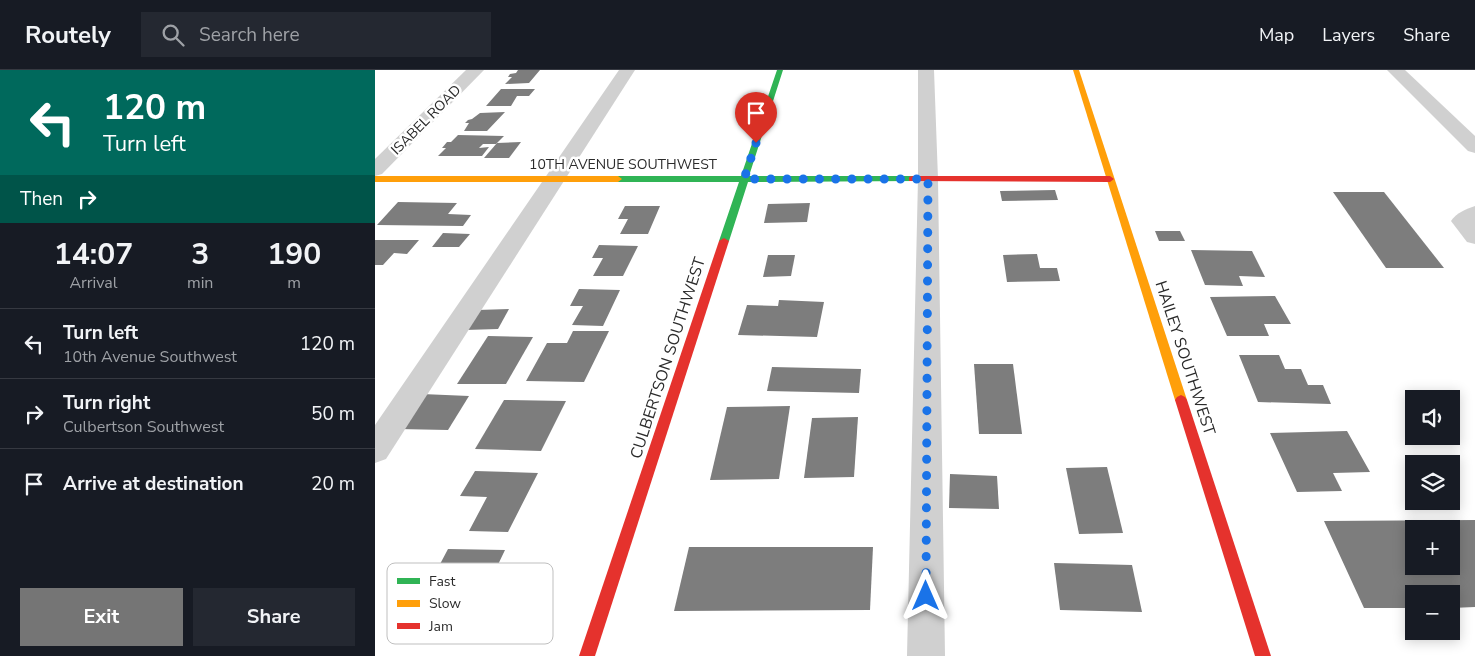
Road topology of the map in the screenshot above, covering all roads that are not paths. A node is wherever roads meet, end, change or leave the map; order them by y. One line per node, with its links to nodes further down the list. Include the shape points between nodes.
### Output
1 (476, 70): 8 (street, ISABEL ROAD)
2 (627, 70): 10 (street)
3 (780, 70): 11 (street, CULBERTSON SOUTHWEST)
4 (926, 70): 12 (street)
5 (1075, 70): 13 (street, HAILEY SOUTHWEST)
6 (1395, 70): 7 (street)
7 (1475, 147)
8 (375, 170)
9 (375, 179): 10 (street, 10TH AVENUE SOUTHWEST)
10 (554, 179): 11 (street, 10TH AVENUE SOUTHWEST); 16 (street)
11 (744, 179): 12 (street, 10TH AVENUE SOUTHWEST); 17 (street, CULBERTSON SOUTHWEST)
12 (928, 179): 13 (street, 10TH AVENUE SOUTHWEST); 18 (street)
13 (1110, 179): 19 (street, HAILEY SOUTHWEST)
14 (1475, 213): 15 (street, via 1462,221)
15 (1475, 237)
16 (375, 450)
17 (587, 656)
18 (926, 656)
19 (1263, 656)

